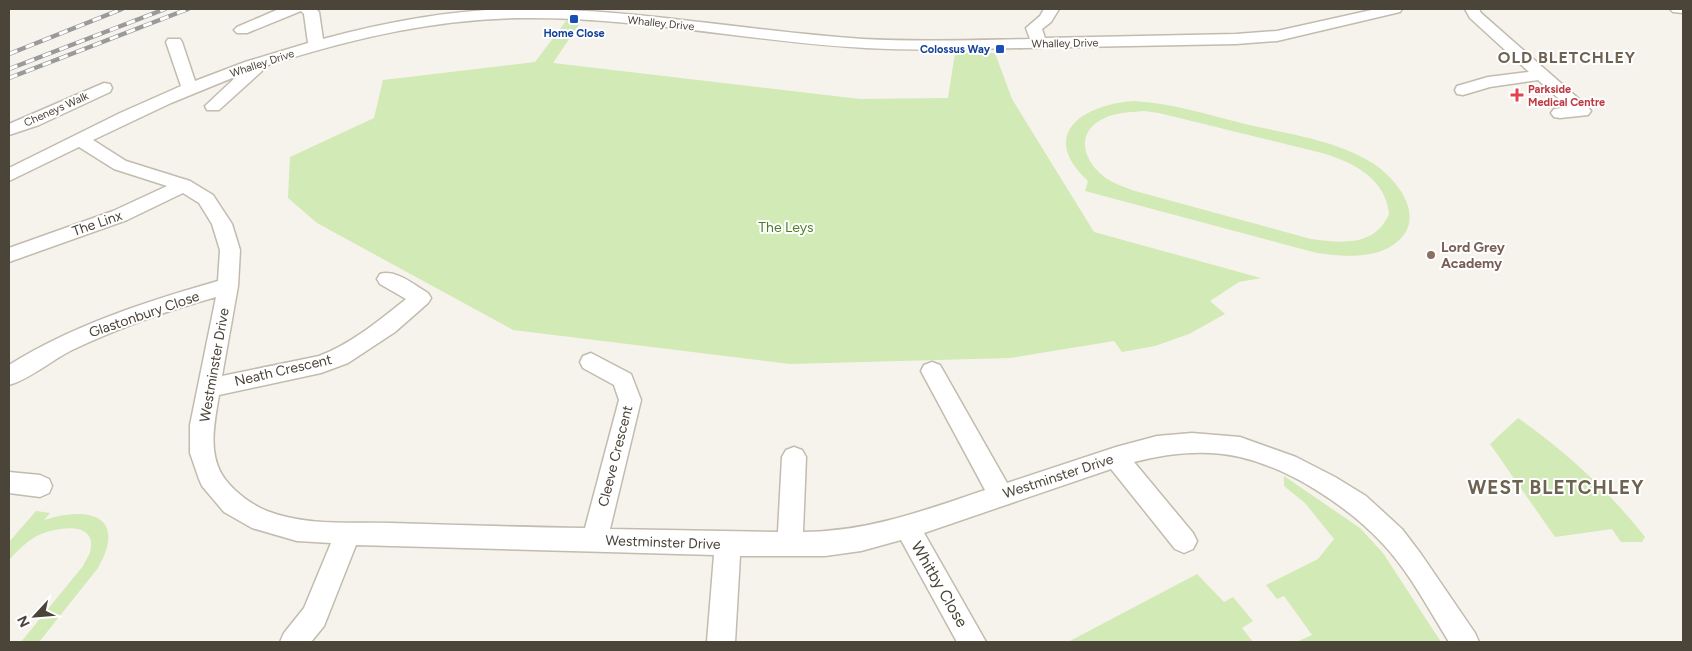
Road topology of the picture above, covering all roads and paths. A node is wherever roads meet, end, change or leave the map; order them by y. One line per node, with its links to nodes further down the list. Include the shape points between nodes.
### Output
1 (295, 9): 13 (street)
2 (307, 9): 18 (street, via 311,12)
3 (1051, 9): 17 (street, via 1046,19 1034,28)
4 (1342, 9): 11 (street)
5 (1395, 9): 15 (street, Whalley Drive, via 1277,36)
6 (1472, 9): 20 (street)
7 (1678, 9): 8 (street)
8 (1683, 9)
9 (530, 11): 10 (street, Whalley Drive, via 474,17); 17 (street, Whalley Drive, via 860,45)
10 (421, 16): 18 (street, Whalley Drive)
11 (1281, 23)
12 (1261, 25): 15 (street, Whalley Drive)
13 (242, 30)
14 (1113, 30): 15 (street, Whalley Drive)
15 (1190, 35): 17 (street, Whalley Drive)
16 (174, 42): 21 (street, via 187,83)
17 (1039, 43)
18 (316, 46): 19 (street, Whalley Drive)
19 (255, 64): 21 (street, Whalley Drive); 24 (street, via 255,70)
20 (1541, 75): 23 (street, via 1488,82); 26 (street, via 1582,111)
21 (196, 86): 24 (street); 28 (street, Whalley Drive)
22 (103, 87): 27 (street, Cheneys Walk)
23 (1462, 90)
24 (229, 92): 25 (street)
25 (212, 106)
26 (1560, 113)
27 (9, 130)
28 (80, 140): 29 (street, Whalley Drive); 30 (street, Westminster Drive, via 120,165)
29 (9, 175)
30 (183, 185): 31 (street, The Linx, via 132,211); 33 (street, Westminster Drive, via 206,199 222,224 230,250)
31 (9, 255)
32 (387, 279): 37 (street, Neath Crescent, via 420,298 387,326 340,356 320,364)
33 (228, 286): 36 (street, Glastonbury Close, via 162,304 108,324 52,350); 37 (street, Westminster Drive)
34 (591, 362): 45 (street, Cleeve Crescent, via 623,380 630,400)
35 (932, 371): 42 (street)
36 (9, 376)
37 (208, 388): 44 (street, Westminster Drive, via 202,425 202,453 211,479 233,504 261,520 297,530)
38 (794, 457): 48 (street)
39 (1116, 457): 42 (street, Westminster Drive); 46 (street); 52 (street, Westminster Drive, via 1157,446 1215,444 1240,448 1288,464 1326,484 1357,504 1393,537)
40 (9, 482): 41 (street)
41 (40, 486)
42 (1001, 495): 43 (street, Westminster Drive)
43 (906, 527): 48 (street, Westminster Drive, via 861,539); 51 (street, Whitby Close)
44 (348, 533): 45 (street, Westminster Drive); 49 (street, via 314,617)
45 (595, 539): 47 (street, Westminster Drive)
46 (1184, 541)
47 (728, 544): 48 (street, Westminster Drive); 50 (street)
48 (790, 544)
49 (294, 642)
50 (721, 642)
51 (972, 642)
52 (1465, 642)

